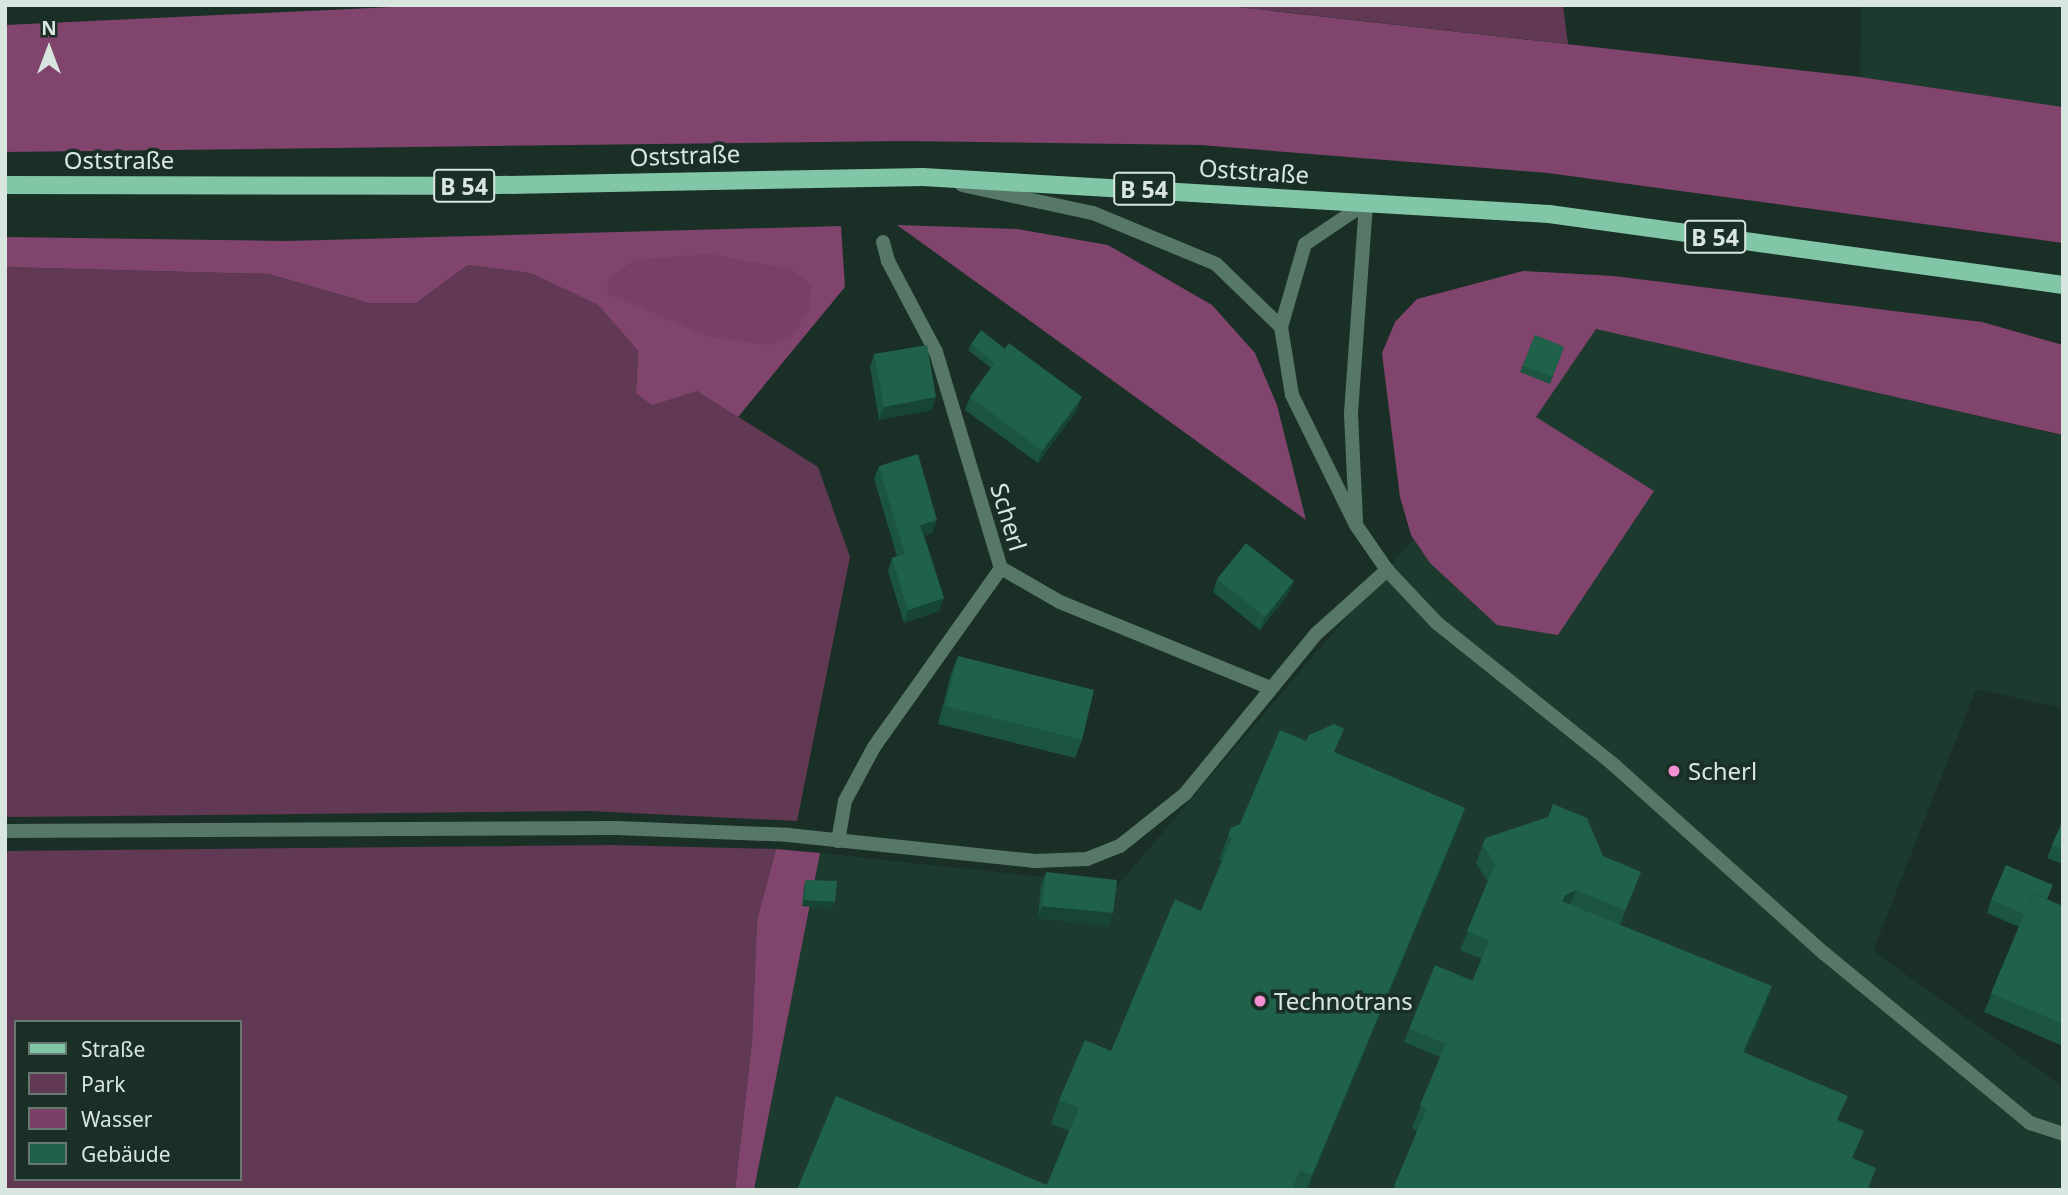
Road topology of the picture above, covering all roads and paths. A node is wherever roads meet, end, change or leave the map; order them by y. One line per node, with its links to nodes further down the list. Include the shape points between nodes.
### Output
1 (923, 177): 2 (main road, Oststraße / B 54, via 450,186); 3 (main road, Oststraße / B 54); 6 (street, via 1093,213 1216,264)
2 (5, 185)
3 (1366, 203): 5 (main road, B 54, via 1549,214); 6 (street, via 1305,244); 7 (street, via 1351,413)
4 (883, 242): 8 (street, Scherl, via 888,261 936,352)
5 (2063, 285)
6 (1281, 327): 7 (street, via 1292,395)
7 (1356, 525): 9 (street)
8 (1000, 568): 10 (street, Scherl, via 1060,602); 12 (street, via 874,747 845,801)
9 (1387, 570): 10 (street, via 1316,634); 13 (street, via 1437,623 1614,765 1836,963 2030,1123)
10 (1271, 688): 12 (street, via 1185,794 1120,846 1087,859 1034,861)
11 (5, 831): 12 (street, via 617,828)
12 (838, 841)
13 (2063, 1134)

